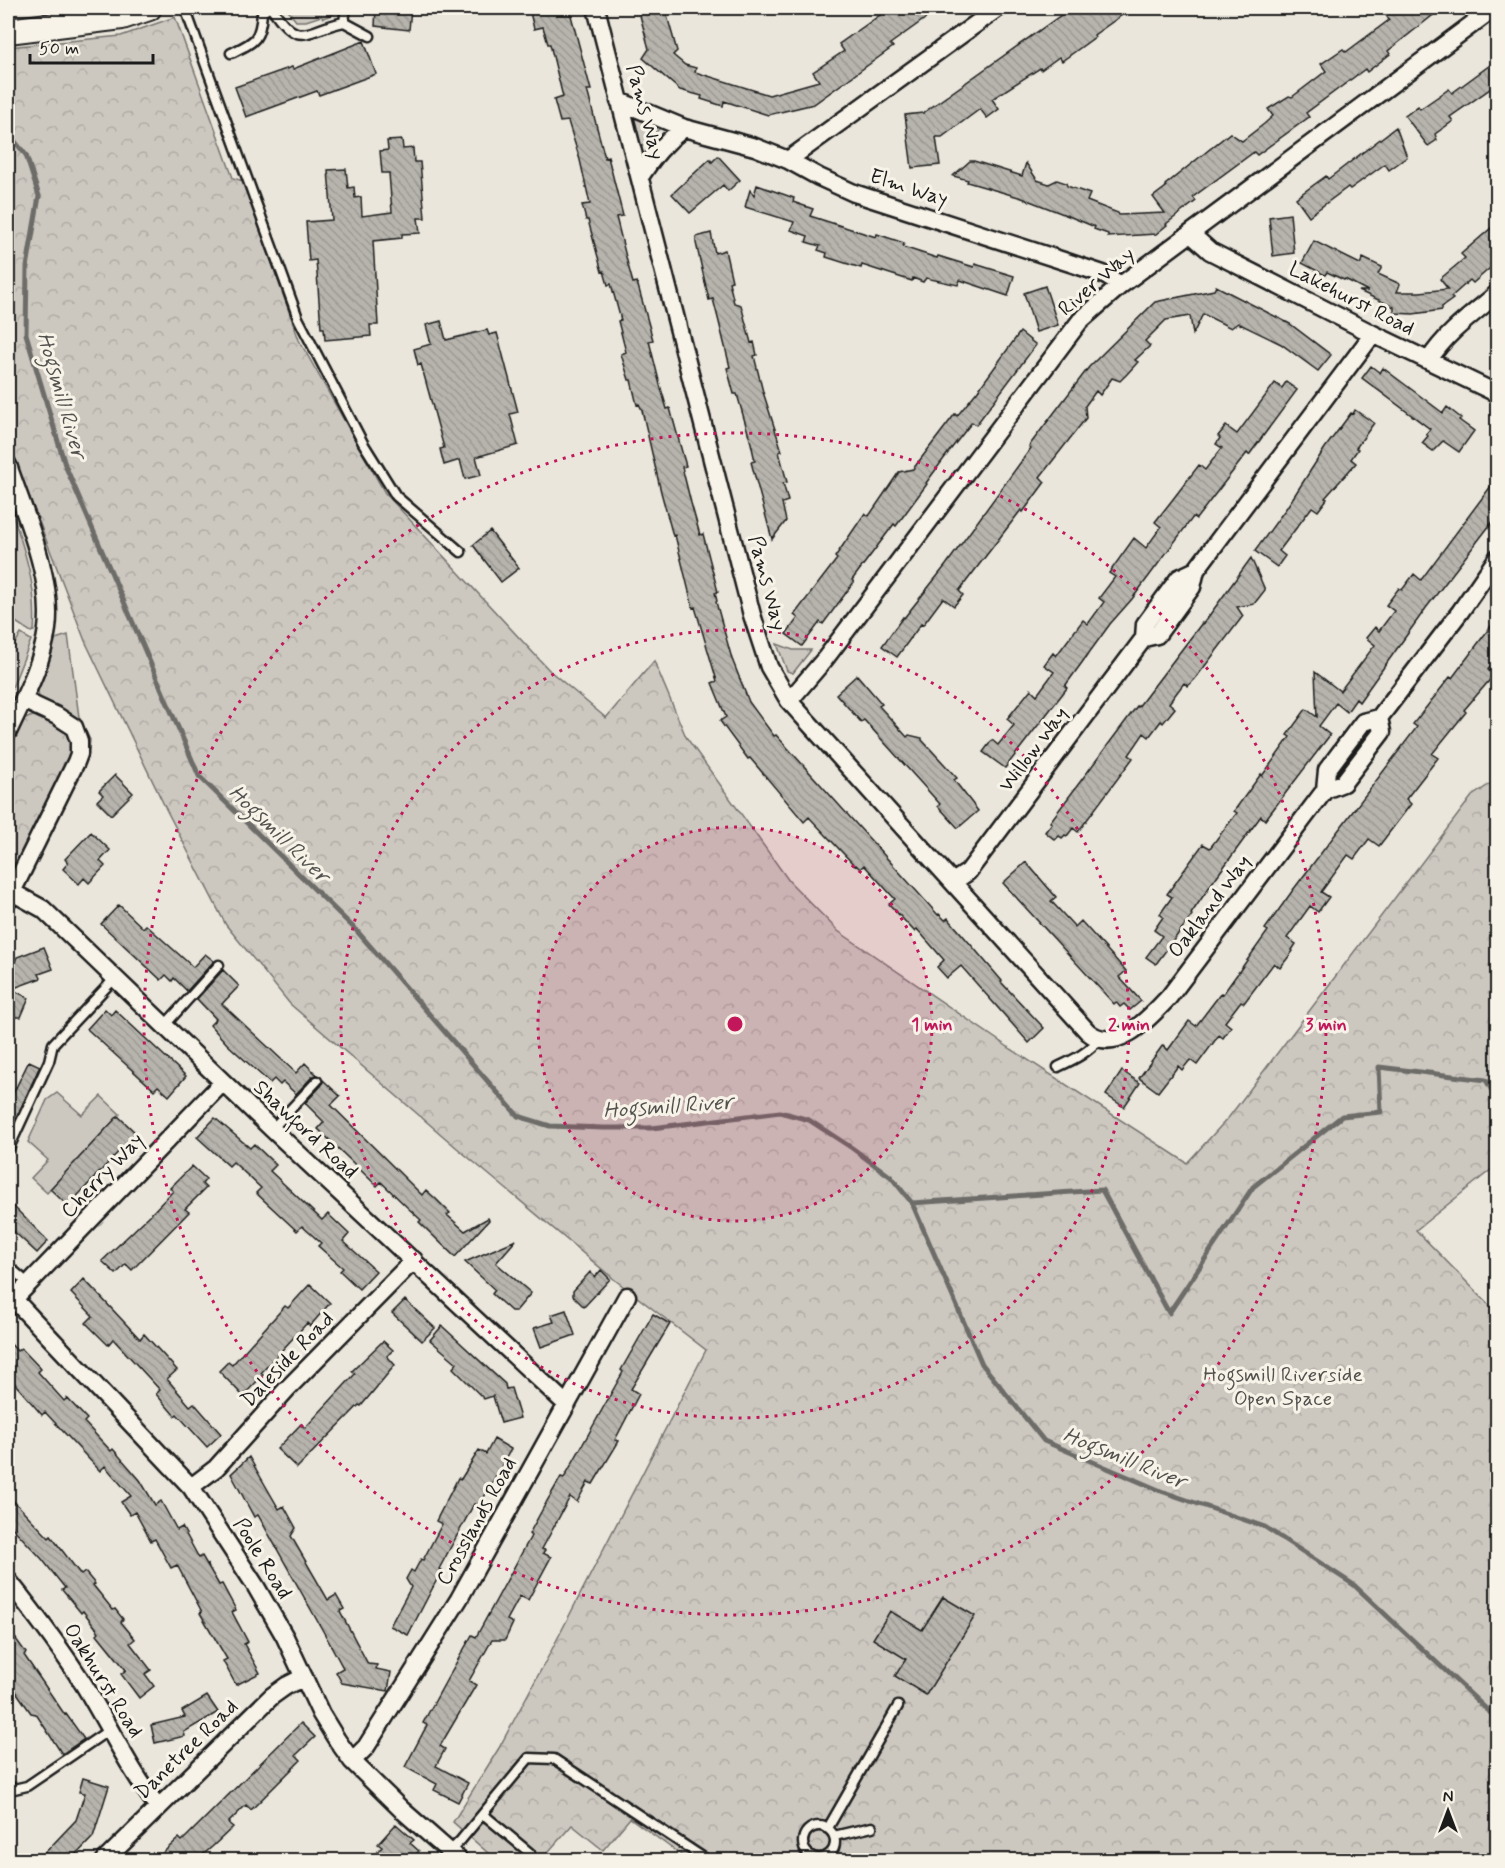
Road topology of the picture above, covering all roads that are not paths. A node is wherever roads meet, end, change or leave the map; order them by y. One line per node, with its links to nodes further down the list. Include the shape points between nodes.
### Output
1 (149, 8): 9 (main road, via 123,17)
2 (185, 8): 23 (lane, via 298,318 363,443 396,496)
3 (270, 8): 8 (lane, via 290,31 301,35); 11 (lane, via 262,13 260,33 253,42)
4 (346, 8): 8 (lane)
5 (596, 8): 12 (street, Pams Way)
6 (998, 8): 14 (street)
7 (1494, 8): 16 (street, River Way)
8 (344, 22): 10 (lane)
9 (8, 31)
10 (370, 36)
11 (231, 53)
12 (619, 101): 13 (street, Elm Way); 15 (street, Pams Way)
13 (684, 128): 14 (street, Elm Way); 15 (street, via 668,139)
14 (788, 160): 17 (street, Elm Way, via 854,193 1103,274)
15 (640, 177): 26 (street, Pams Way, via 759,641 769,668)
16 (1191, 234): 17 (street, River Way); 19 (street, Lakehurst Road, via 1210,251)
17 (1121, 285): 26 (street, River Way, via 1067,337 825,659)
18 (1497, 292): 20 (street, via 1438,345)
19 (1373, 334): 20 (street, Lakehurst Road); 28 (street, Willow Way, via 1196,570 1179,578 1145,624 1144,638 968,872)
20 (1429, 360): 21 (street, Lakehurst Road)
21 (1497, 394)
22 (8, 465): 25 (street, via 41,566 48,608 39,662)
23 (461, 552)
24 (1497, 557): 33 (street, Oakland Way, via 1379,718 1382,732 1343,783 1325,790 1169,997 1144,1023 1120,1039)
25 (22, 700): 27 (street); 29 (street, via 74,727 80,748)
26 (789, 701): 28 (street, Pams Way)
27 (8, 732)
28 (953, 882): 33 (street, Pams Way, via 1081,1025)
29 (10, 896): 31 (street, Shawford Road, via 43,909)
30 (219, 965): 32 (lane)
31 (116, 977): 32 (street, Shawford Road); 38 (lane, via 53,1044)
32 (165, 1025): 36 (street, Shawford Road)
33 (1100, 1038): 34 (lane, via 1077,1059)
34 (1058, 1066)
35 (317, 1081): 37 (lane)
36 (223, 1082): 37 (street, Shawford Road); 41 (street, Cherry Way)
37 (272, 1129): 39 (street, Shawford Road)
38 (8, 1150)
39 (414, 1260): 44 (street, Shawford Road); 45 (street, Daleside Road, via 287,1389 216,1468)
40 (8, 1266): 41 (lane)
41 (29, 1284): 42 (street, Cherry Way)
42 (11, 1296): 45 (street, Poole Road)
43 (627, 1296): 44 (street, Crosslands Road)
44 (566, 1404): 50 (street, Crosslands Road, via 459,1599 366,1747)
45 (191, 1487): 47 (street, Poole Road, via 255,1585)
46 (8, 1580): 49 (street, Oakhurst Road, via 83,1683)
47 (304, 1677): 50 (street, Poole Road, via 321,1714); 52 (street, Danetree Road, via 272,1696)
48 (898, 1706): 55 (lane)
49 (109, 1730): 51 (lane, via 27,1786); 52 (street, Oakhurst Road)
50 (352, 1761): 58 (street, Poole Road)
51 (8, 1786)
52 (158, 1807): 60 (street, Danetree Road)
53 (483, 1814): 57 (lane); 58 (lane); 61 (lane, via 528,1758 554,1759)
54 (872, 1827): 56 (lane)
55 (828, 1828): 56 (lane); 59 (lane, via 815,1826 805,1833 803,1846)
56 (834, 1836): 59 (lane, via 830,1854)
57 (530, 1853)
58 (449, 1858)
59 (809, 1858)
60 (105, 1860)
61 (707, 1860)

